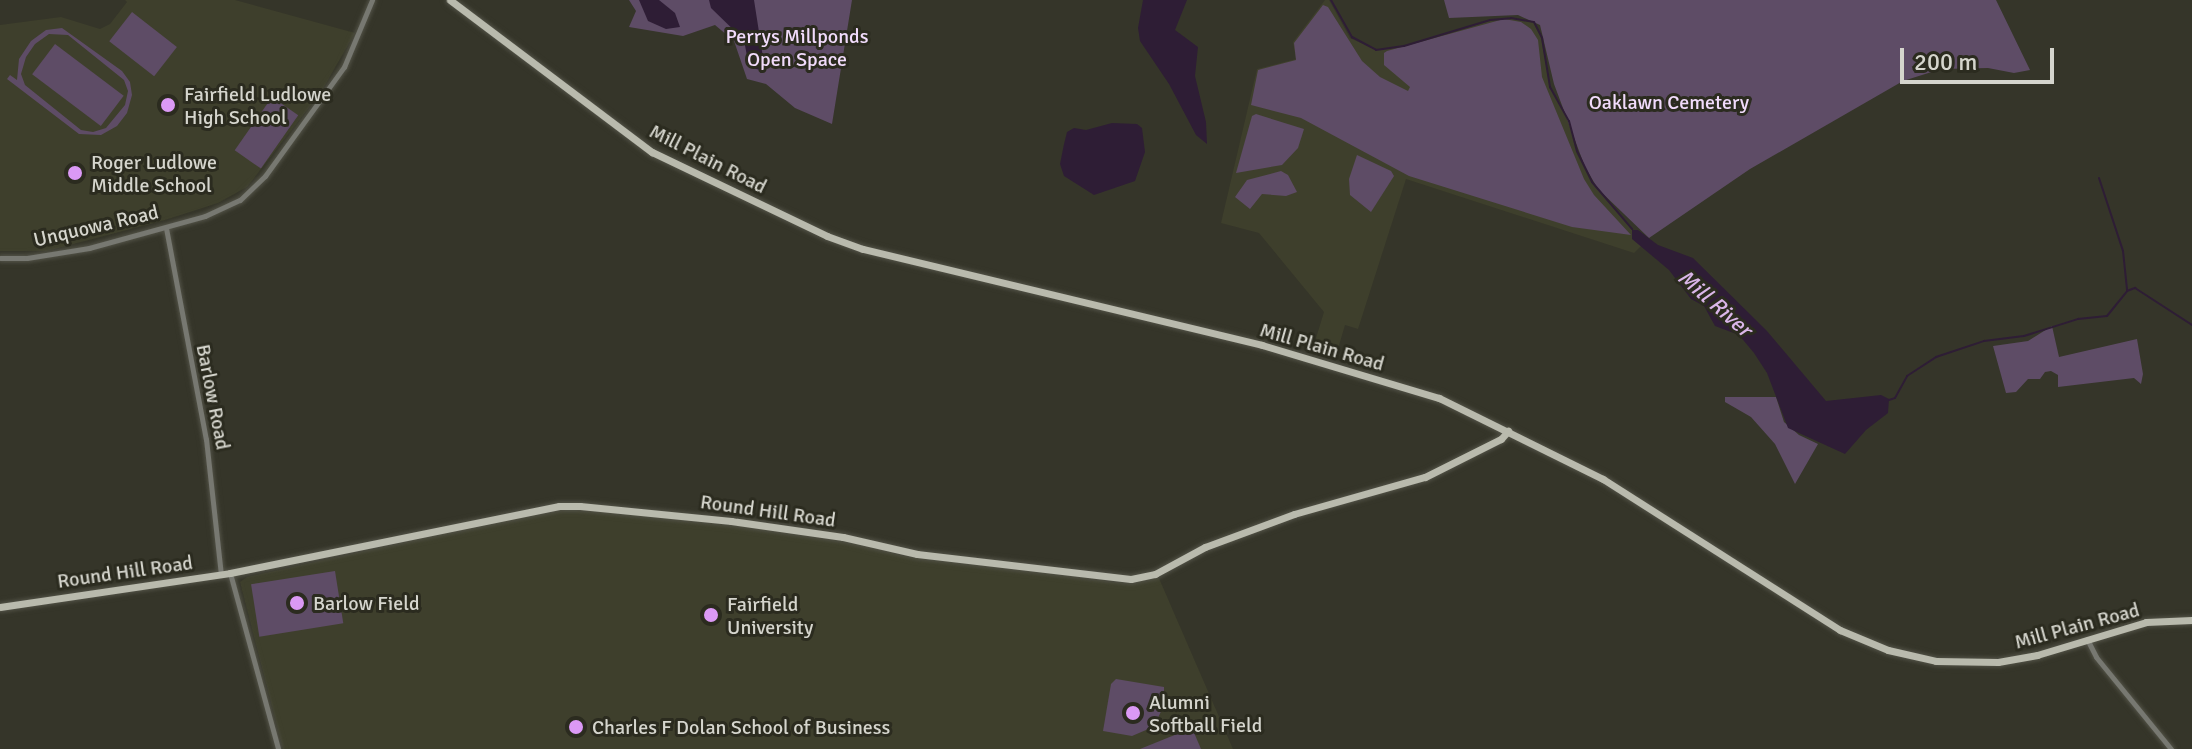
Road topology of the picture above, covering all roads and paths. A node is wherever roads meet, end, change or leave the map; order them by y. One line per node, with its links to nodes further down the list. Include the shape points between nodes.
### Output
1 (372, 0): 3 (street, Unquowa Road, via 344,67 257,185 233,205)
2 (450, 0): 5 (main road, Mill Plain Road, via 660,158 841,242 1288,352 1439,398)
3 (166, 227): 4 (street, Unquowa Road, via 62,253); 7 (street, Barlow Road, via 206,439)
4 (0, 258)
5 (1508, 431): 6 (main road, Round Hill Road, via 1425,477 1259,526 1155,574 1131,579 907,552 755,525 580,506); 10 (main road, Mill Plain Road, via 1603,479 1840,630 1888,650 1924,660 1981,663 2024,658)
6 (230, 573): 7 (main road, Round Hill Road); 11 (street)
7 (221, 574): 8 (main road, Round Hill Road)
8 (0, 607)
9 (2192, 620): 10 (main road, Mill Plain Road, via 2146,622)
10 (2087, 639): 12 (street)
11 (278, 749)
12 (2171, 749)

